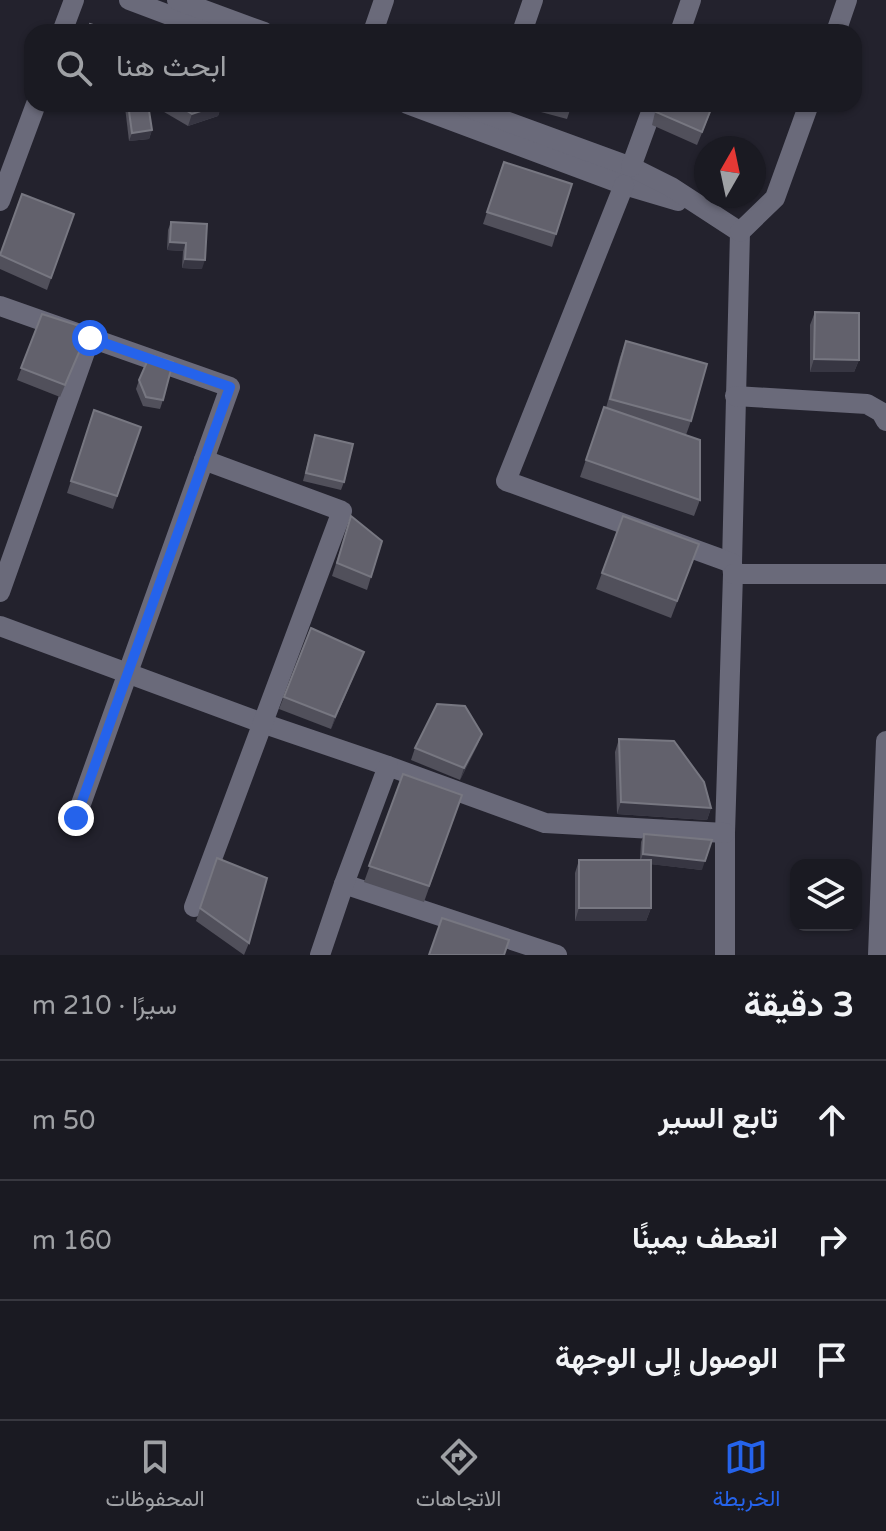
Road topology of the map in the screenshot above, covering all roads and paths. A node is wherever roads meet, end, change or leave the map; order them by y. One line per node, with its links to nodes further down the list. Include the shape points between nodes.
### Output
1 (74, 0): 9 (street)
2 (129, 0): 8 (street)
3 (177, 0): 8 (street)
4 (384, 0): 11 (street)
5 (533, 0): 12 (street)
6 (691, 0): 13 (street)
7 (847, 0): 14 (street)
8 (218, 16): 10 (street)
9 (65, 24)
10 (241, 24)
11 (376, 24)
12 (525, 24)
13 (683, 24)
14 (839, 24)
15 (33, 112): 21 (street)
16 (432, 112): 20 (street)
17 (497, 112): 20 (street)
18 (651, 112): 20 (street)
19 (806, 112): 22 (street, via 775,198)
20 (628, 176): 22 (street, via 669,199 697,204); 28 (street, via 506,481)
21 (0, 201)
22 (740, 232): 25 (street)
23 (0, 306): 24 (street)
24 (90, 338): 27 (street, via 230,387); 30 (street)
25 (735, 396): 26 (street, via 867,404); 28 (street)
26 (886, 421)
27 (204, 460): 32 (street); 33 (street, via 342,511)
28 (732, 568): 29 (street); 37 (street)
29 (886, 574)
30 (0, 592)
31 (0, 626): 32 (street)
32 (128, 673): 33 (street); 36 (street)
33 (262, 723): 35 (street); 39 (street)
34 (886, 741): 43 (street)
35 (388, 766): 37 (street, via 545,823); 38 (street)
36 (76, 818)
37 (725, 833): 42 (street)
38 (344, 884): 40 (street); 41 (street)
39 (194, 907)
40 (320, 955)
41 (557, 955)
42 (725, 955)
43 (878, 955)

